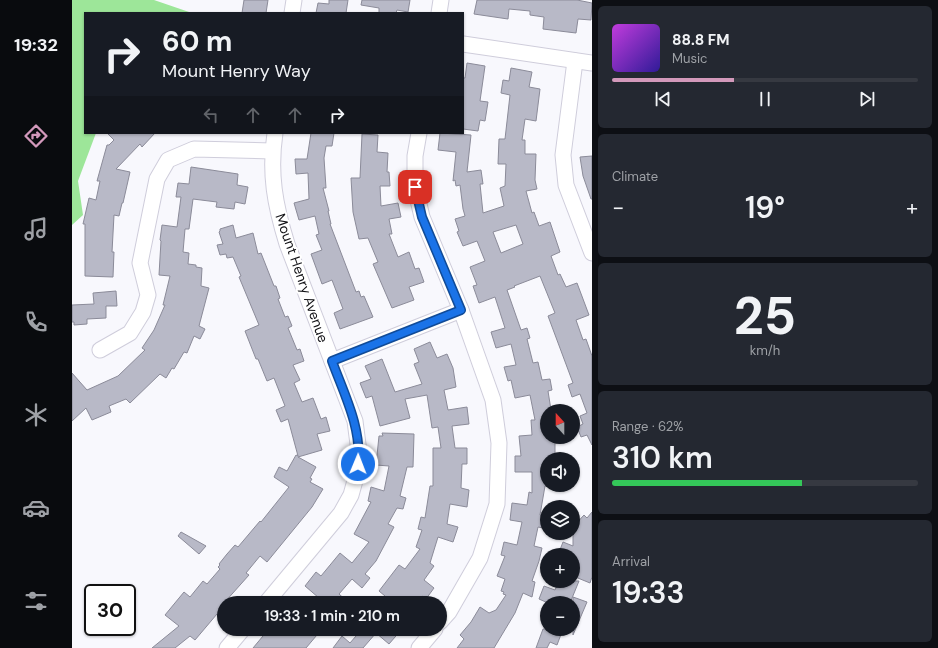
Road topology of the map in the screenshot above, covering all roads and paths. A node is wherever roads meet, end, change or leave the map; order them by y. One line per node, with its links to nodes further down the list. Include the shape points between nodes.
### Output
1 (294, 0): 3 (street)
2 (441, 0): 4 (street)
3 (292, 12)
4 (439, 12)
5 (464, 44): 6 (street)
6 (575, 61): 7 (street); 11 (street, via 563,155 566,186)
7 (592, 63)
8 (275, 134): 10 (street, Mount Henry Avenue)
9 (419, 134): 12 (street, via 415,156 415,187 422,217)
10 (272, 151): 13 (street, via 194,149 168,160 157,179 140,263 148,295 143,312 130,334); 14 (street, Mount Henry Avenue, via 278,214)
11 (592, 253)
12 (461, 310): 14 (street); 16 (street, via 493,400 499,443 497,504 480,558)
13 (100, 350)
14 (332, 361): 15 (street, Mount Henry Avenue, via 355,421 360,452 356,477 351,495 341,513)
15 (272, 596)
16 (447, 614)
17 (237, 636): 19 (street)
18 (428, 636): 20 (street)
19 (227, 648)
20 (419, 648)

